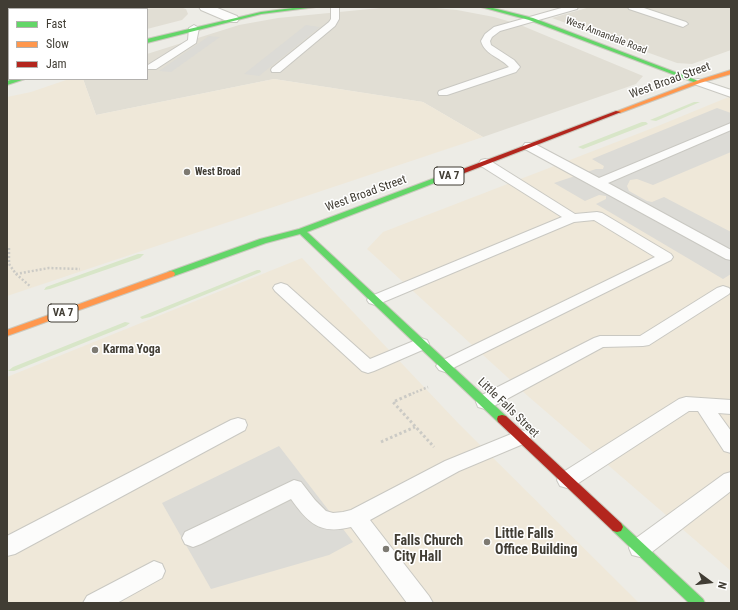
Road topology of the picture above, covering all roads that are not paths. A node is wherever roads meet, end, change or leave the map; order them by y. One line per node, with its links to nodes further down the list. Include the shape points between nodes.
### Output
1 (205, 7): 7 (street)
2 (314, 7): 7 (street)
3 (335, 7): 13 (lane, via 335,19 332,24)
4 (483, 7): 8 (street, West Annandale Road)
5 (574, 7): 8 (lane)
6 (632, 7): 9 (lane)
7 (233, 19): 10 (street)
8 (531, 19): 16 (street, West Annandale Road); 18 (lane, via 497,29 486,39 486,44 491,50 513,62 515,66 512,70)
9 (683, 24)
10 (194, 28): 11 (street); 12 (lane, via 193,41)
11 (148, 41)
12 (152, 68)
13 (276, 70)
14 (731, 72): 16 (street, West Broad Street / VA 7)
15 (18, 80): 17 (street)
16 (698, 82): 19 (lane); 21 (street, West Broad Street / VA 7)
17 (7, 83)
18 (443, 93)
19 (731, 94)
20 (731, 126): 23 (lane)
21 (529, 146): 22 (street, West Broad Street / VA 7); 23 (lane)
22 (485, 163): 24 (lane); 25 (street, West Broad Street / VA 7)
23 (598, 183): 26 (lane)
24 (572, 218): 29 (lane); 32 (lane, via 597,216 666,257)
25 (302, 231): 29 (street, Little Falls Street); 30 (street, West Broad Street / VA 7, via 263,241)
26 (731, 256)
27 (281, 288): 31 (lane, via 368,367)
28 (723, 291): 33 (lane, via 642,341 600,342)
29 (375, 300): 31 (street, Little Falls Street)
30 (7, 334)
31 (422, 344): 32 (street, Little Falls Street)
32 (445, 366): 33 (street, Little Falls Street)
33 (485, 402): 37 (street, Little Falls Street)
34 (704, 406): 35 (lane); 38 (lane); 39 (lane, via 686,404)
35 (731, 407)
36 (238, 425): 43 (lane)
37 (521, 437): 39 (street, Little Falls Street); 41 (lane, via 452,466)
38 (731, 446)
39 (567, 480): 44 (street, Little Falls Street)
40 (731, 480): 44 (lane)
41 (356, 517): 42 (lane, via 340,522 323,521 313,513 294,488); 47 (lane)
42 (193, 538)
43 (7, 547)
44 (640, 548): 48 (street, Little Falls Street)
45 (154, 571): 46 (lane)
46 (95, 603)
47 (421, 603)
48 (698, 603)

